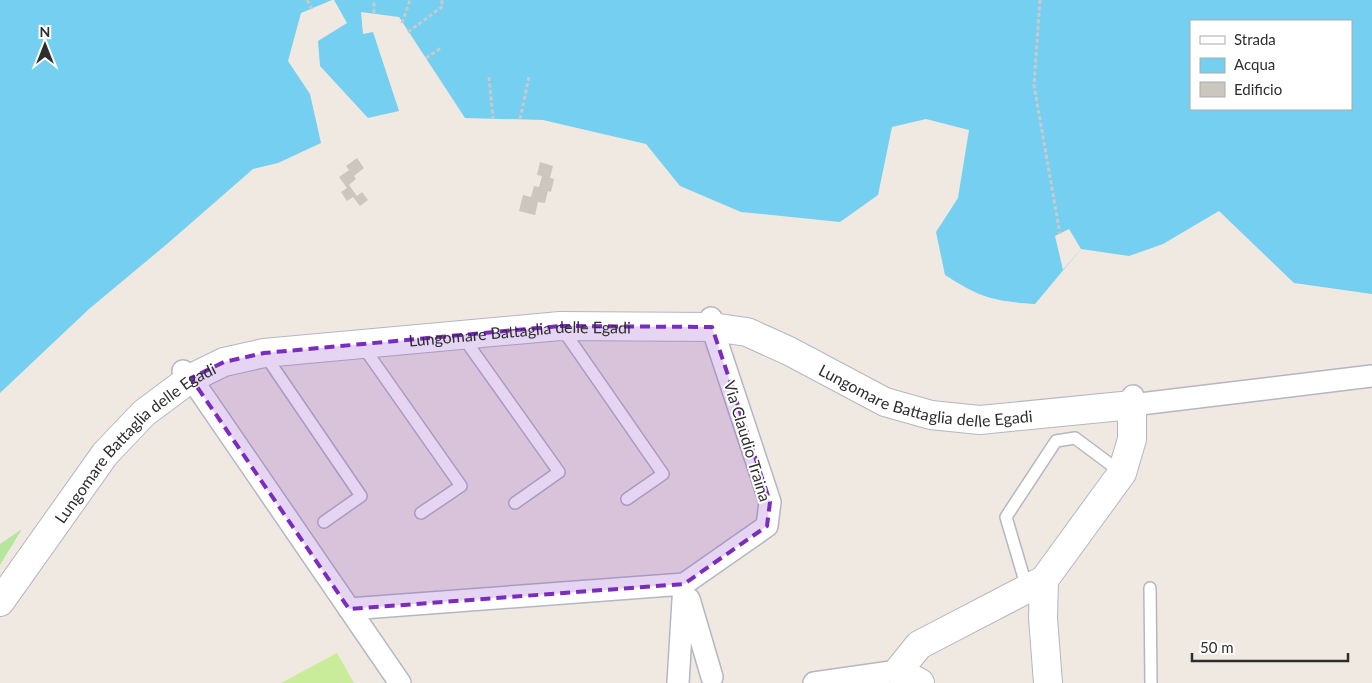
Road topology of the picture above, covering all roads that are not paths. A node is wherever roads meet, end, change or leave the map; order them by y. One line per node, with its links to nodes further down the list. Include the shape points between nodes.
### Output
1 (711, 323): 2 (street, Lungomare Battaglia delle Egadi); 8 (street, Lungomare Battaglia delle Egadi, via 747,332 789,351 885,402 931,415 980,420); 14 (street, Via Claudio Traina, via 770,502 767,526)
2 (560, 326): 3 (street, Lungomare Battaglia delle Egadi); 10 (lane, via 663,474)
3 (462, 335): 4 (street, Lungomare Battaglia delle Egadi); 11 (lane, via 559,472)
4 (362, 345): 5 (street, Lungomare Battaglia delle Egadi); 12 (lane, via 460,486)
5 (264, 353): 6 (street, Lungomare Battaglia delle Egadi); 13 (lane, via 361,496)
6 (187, 375): 17 (street, Lungomare Battaglia delle Egadi, via 105,454); 18 (street)
7 (1372, 376): 8 (street, Lungomare Battaglia delle Egadi)
8 (1132, 401): 9 (street, via 1132,439)
9 (1122, 474): 15 (street); 15 (lane, via 1075,438 1056,441 1006,517)
10 (627, 499)
11 (515, 503)
12 (421, 513)
13 (324, 522)
14 (684, 584): 18 (street); 20 (street); 22 (street)
15 (1035, 584): 19 (street, via 919,645); 25 (street, via 1043,618)
16 (1150, 588): 26 (lane)
17 (0, 602)
18 (349, 609): 21 (street)
19 (909, 677): 24 (street)
20 (716, 680): 23 (street, via 699,674)
21 (400, 683)
22 (678, 683)
23 (683, 683)
24 (814, 683)
25 (1048, 683)
26 (1151, 683)

